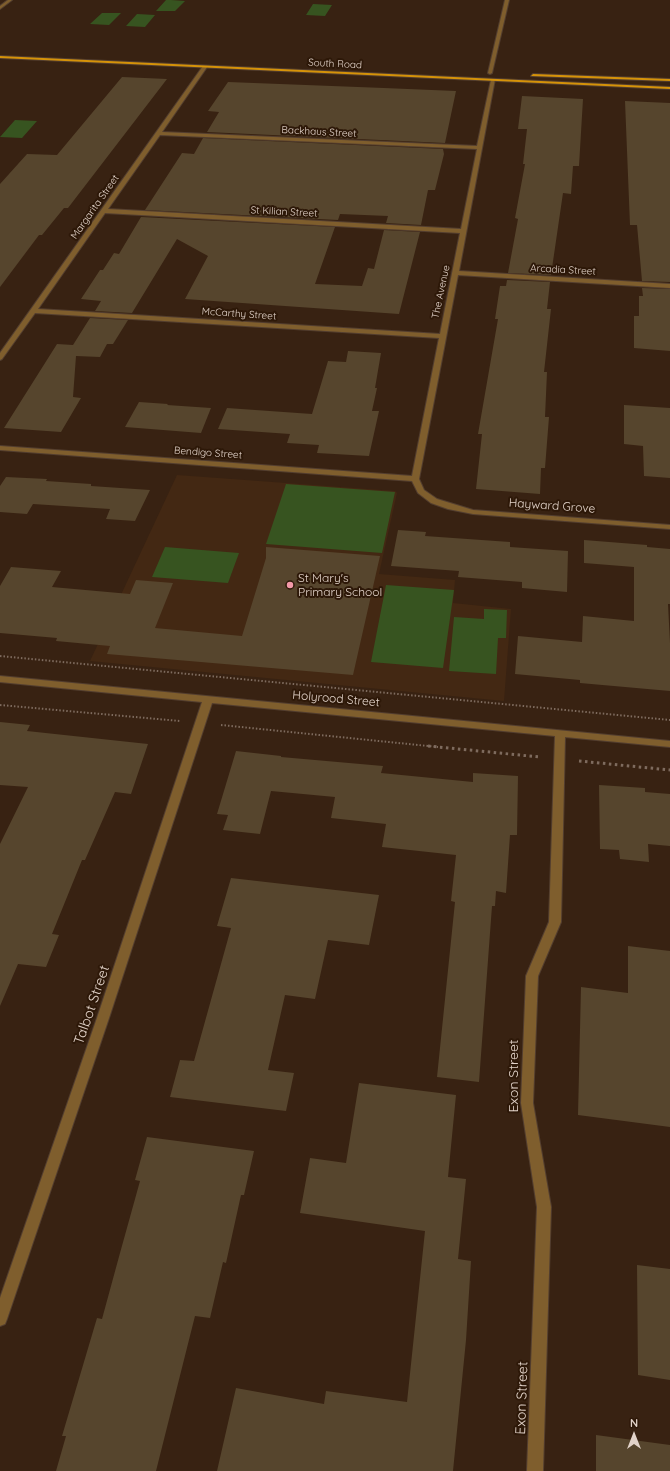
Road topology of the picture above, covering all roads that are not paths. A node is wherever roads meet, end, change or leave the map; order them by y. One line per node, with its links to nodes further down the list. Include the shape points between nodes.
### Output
1 (10, 0): 3 (street)
2 (507, 0): 10 (street, The Avenue)
3 (0, 8)
4 (0, 57): 6 (main road, South Road)
5 (210, 60): 6 (main road)
6 (205, 67): 10 (main road, South Road); 13 (street, Margarita Street)
7 (482, 73): 10 (main road, South Road)
8 (498, 73): 10 (main road, South Road)
9 (529, 75): 11 (main road)
10 (492, 76): 12 (main road, South Road); 14 (street, The Avenue)
11 (670, 80)
12 (670, 88)
13 (158, 133): 14 (street, Backhaus Street); 15 (street, Margarita Street)
14 (479, 148): 16 (street, The Avenue)
15 (104, 211): 16 (street, St Kilian Street); 19 (street, Margarita Street)
16 (464, 231): 17 (street, The Avenue)
17 (456, 273): 18 (street, Arcadia Street); 20 (street, The Avenue)
18 (670, 286)
19 (34, 311): 20 (street, McCarthy Street); 21 (street, Margarita Street)
20 (442, 336): 23 (street, The Avenue)
21 (0, 358)
22 (0, 448): 23 (street, Bendigo Street)
23 (415, 479): 24 (street, Hayward Grove, via 421,492 451,508 473,512)
24 (670, 527)
25 (0, 679): 26 (street, Holyrood Street)
26 (208, 699): 27 (street, Holyrood Street); 29 (street, Talbot Street, via 104,1018)
27 (560, 733): 28 (street, Holyrood Street); 30 (street, Exon Street, via 555,922 532,976 527,1103 544,1207)
28 (670, 744)
29 (0, 1319)
30 (535, 1471)

